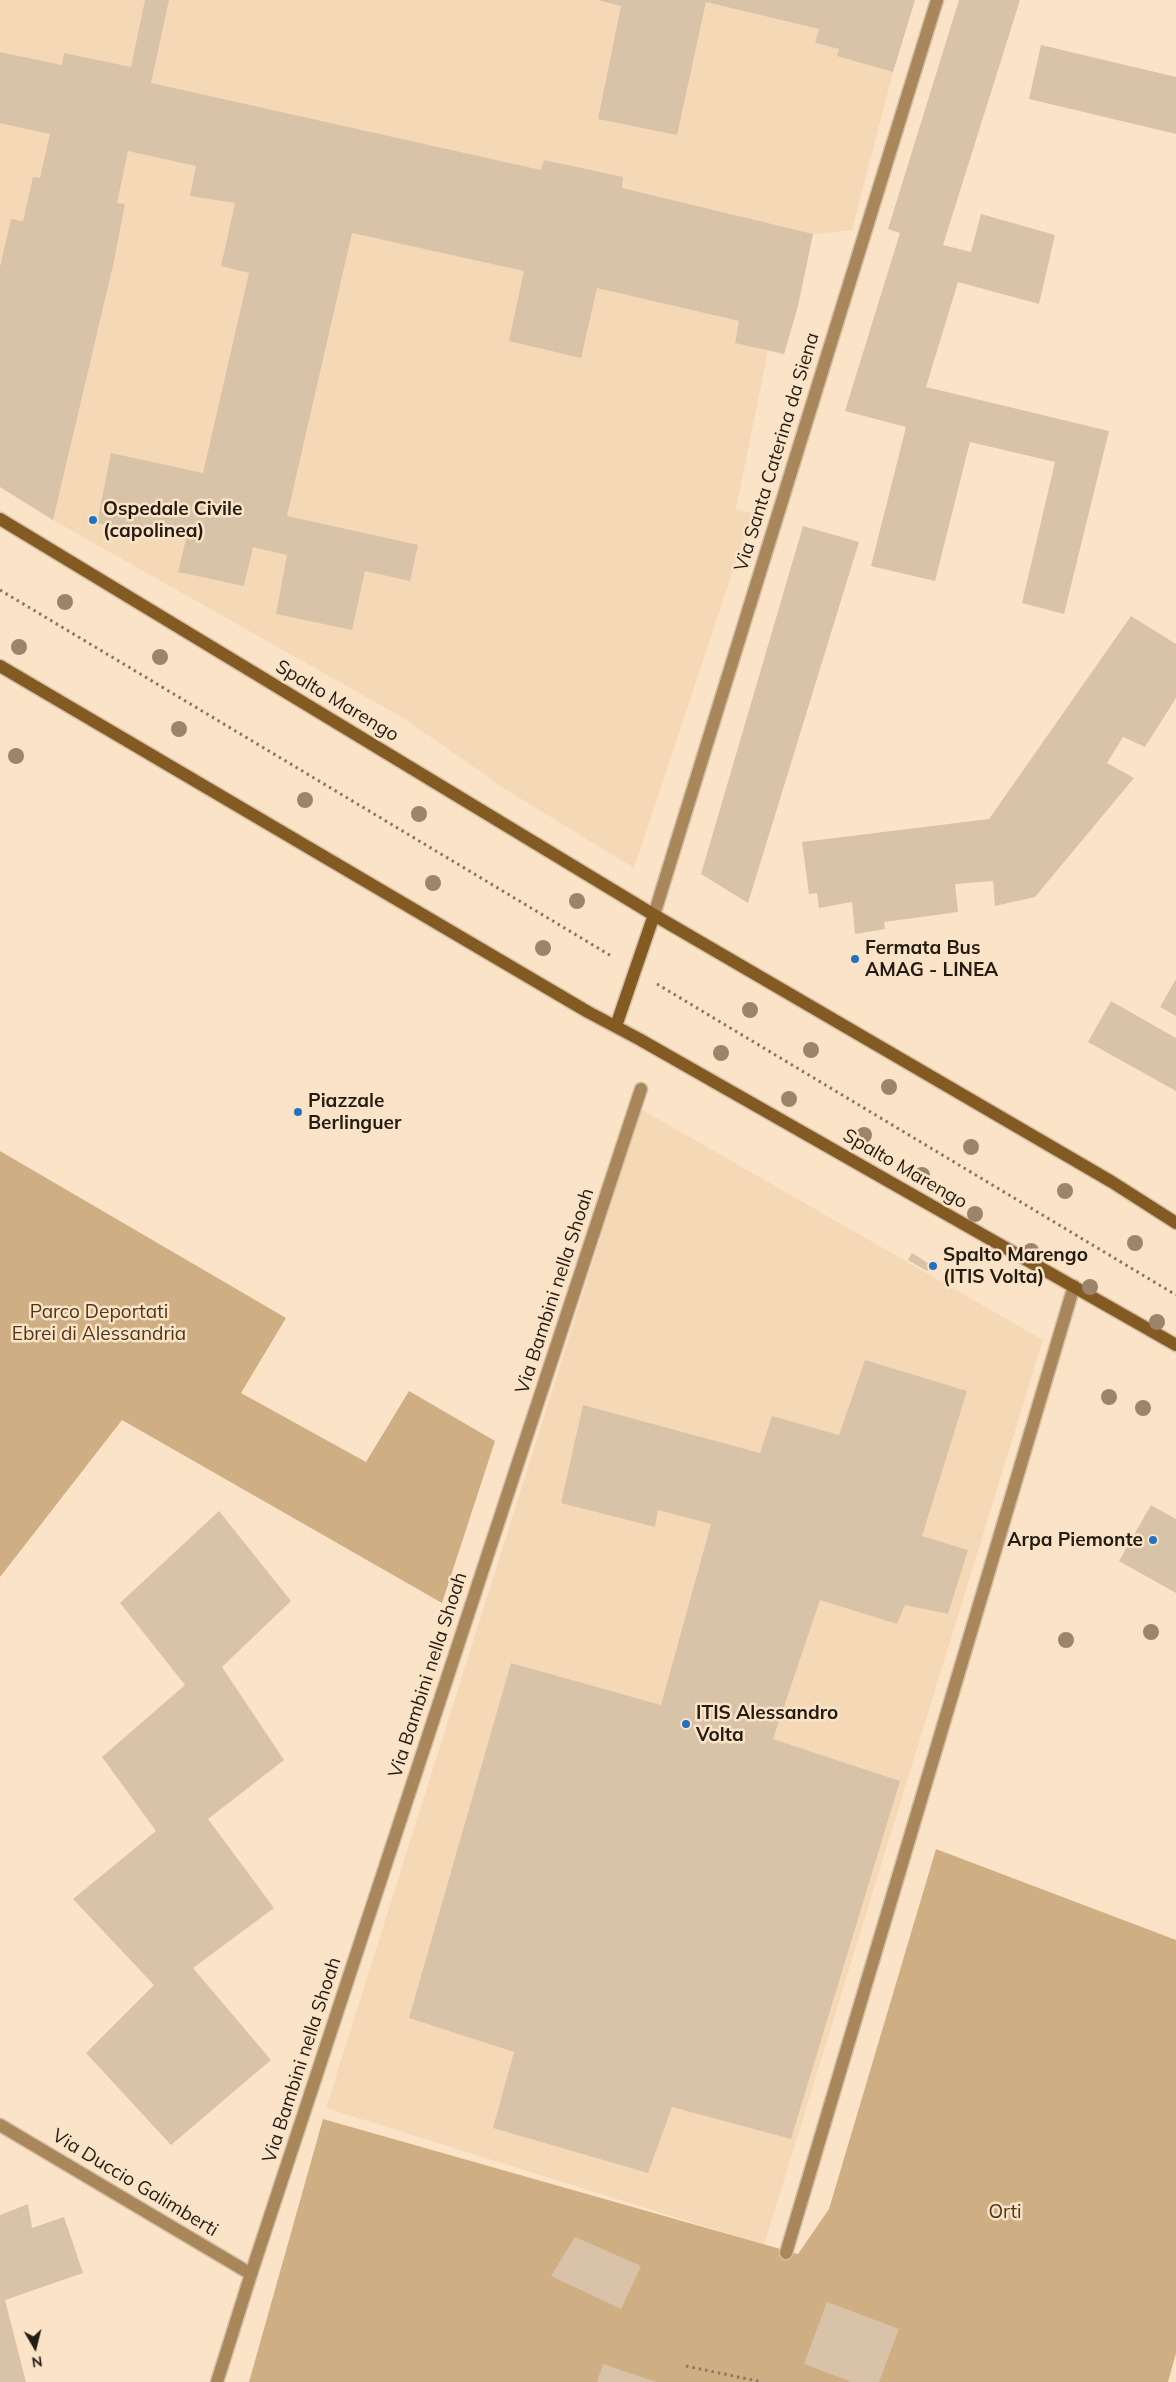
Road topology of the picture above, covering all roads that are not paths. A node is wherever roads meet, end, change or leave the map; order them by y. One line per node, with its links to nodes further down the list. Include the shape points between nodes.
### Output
1 (937, 0): 4 (street, Via Santa Caterina da Siena)
2 (0, 519): 4 (main road, Spalto Marengo)
3 (0, 666): 5 (main road, Spalto Marengo)
4 (654, 915): 5 (main road); 7 (main road, Spalto Marengo, via 1112,1182)
5 (616, 1026): 8 (main road, Spalto Marengo)
6 (641, 1089): 12 (street, Via Bambini nella Shoah)
7 (1176, 1223)
8 (1074, 1286): 9 (main road, Spalto Marengo); 11 (street)
9 (1176, 1345)
10 (0, 2125): 12 (street, Via Duccio Galimberti)
11 (786, 2253)
12 (251, 2274): 13 (street, Via Bambini nella Shoah)
13 (217, 2382)

